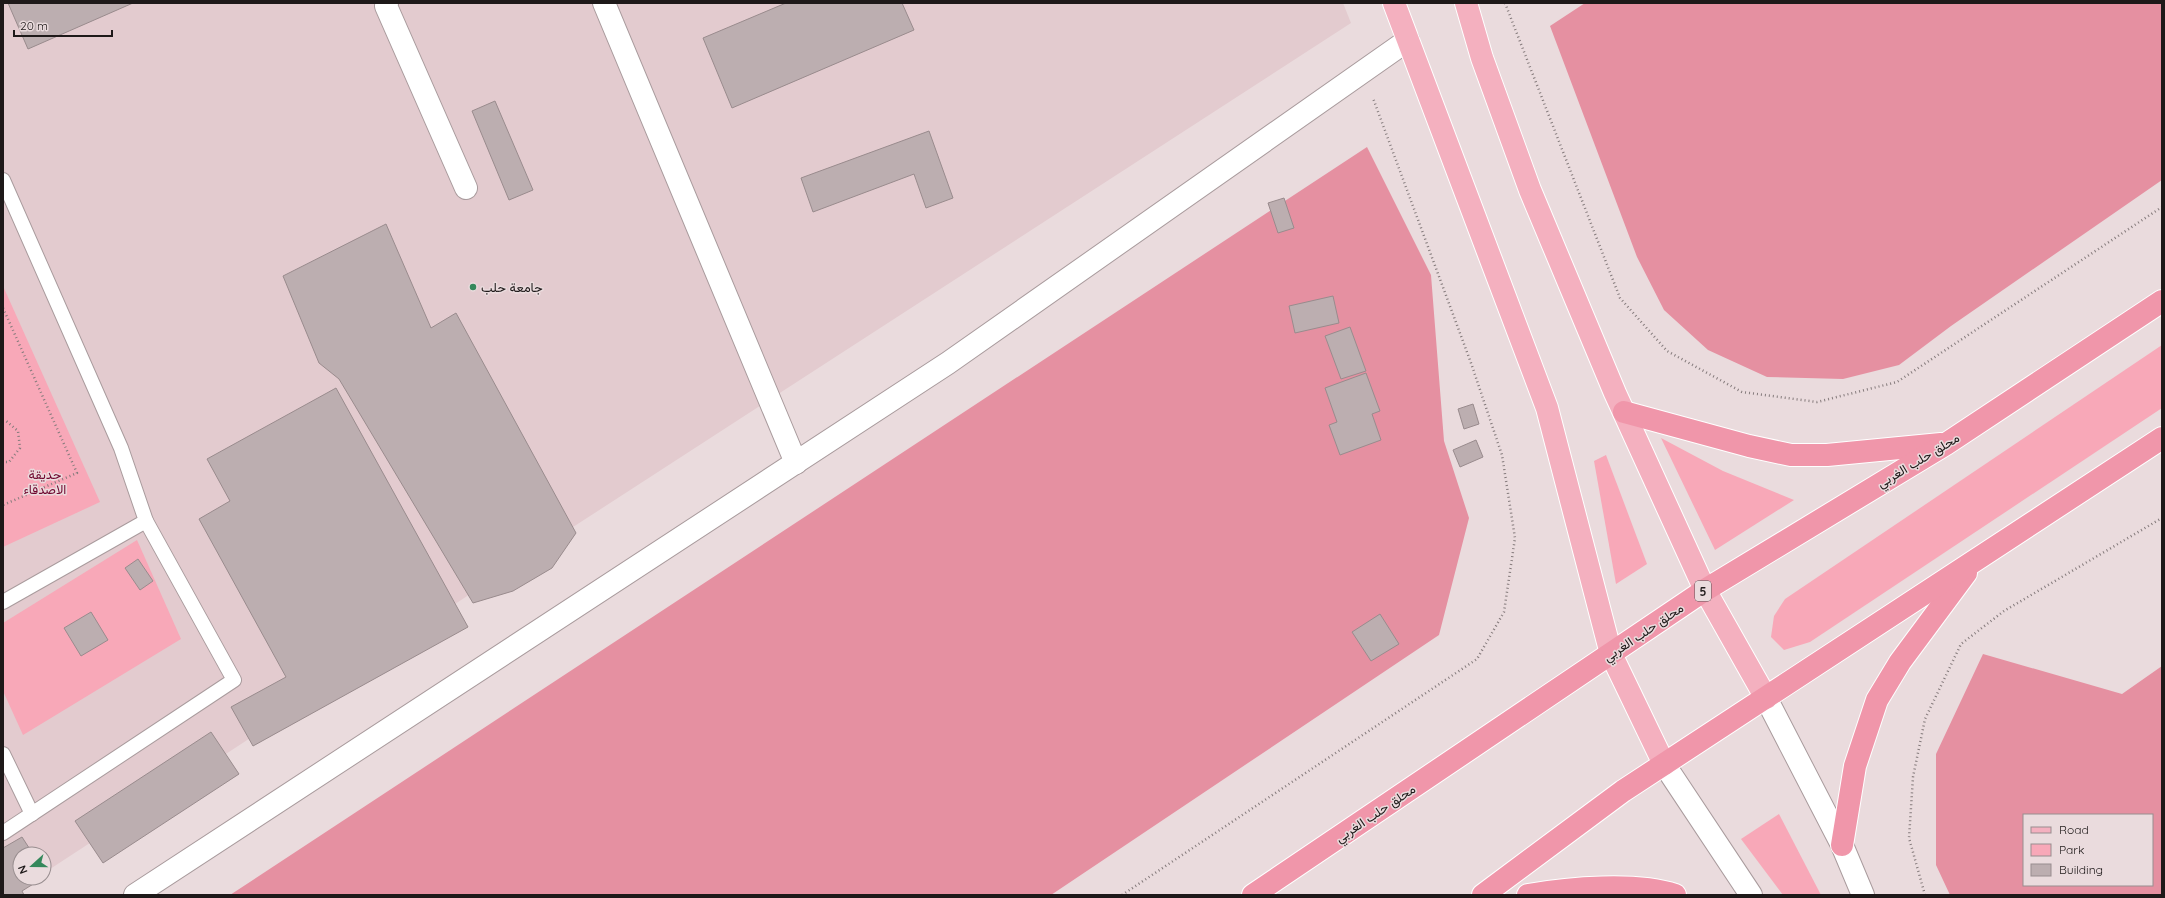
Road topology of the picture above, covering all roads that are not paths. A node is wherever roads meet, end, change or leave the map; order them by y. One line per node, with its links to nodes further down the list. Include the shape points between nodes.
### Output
1 (387, 3): 7 (street, via 386,6)
2 (604, 3): 12 (street)
3 (1394, 3): 5 (main road)
4 (1472, 6): 9 (main road, via 1482,58 1530,190)
5 (1408, 40): 12 (street, via 948,364); 17 (main road, via 1547,408)
6 (3, 180): 13 (lane, via 121,448)
7 (466, 188)
8 (2162, 301): 11 (highway, محلق حلب الغربي / 5)
9 (1624, 412): 11 (highway, via 1791,455 1827,455); 15 (main road)
10 (2162, 438): 14 (highway)
11 (1946, 444): 15 (highway, محلق حلب الغربي / 5)
12 (796, 463): 24 (street)
13 (146, 521): 16 (lane); 21 (lane, via 234,680)
14 (1974, 562): 18 (highway); 23 (highway, via 1900,662 1876,700 1855,766)
15 (1705, 590): 17 (highway, محلق حلب الغربي / 5); 18 (main road)
16 (3, 602)
17 (1611, 654): 20 (main road); 25 (highway, محلق حلب الغربي / 5)
18 (1766, 698): 20 (highway); 23 (street)
19 (3, 754): 21 (lane)
20 (1664, 764): 26 (highway, via 1623,791); 29 (street)
21 (32, 814): 22 (lane)
22 (3, 833)
23 (1842, 845): 30 (street)
24 (135, 895)
25 (1253, 895)
26 (1483, 895)
27 (1528, 895): 28 (highway, via 1551,891 1630,888)
28 (1675, 895)
29 (1751, 895)
30 (1863, 895)

